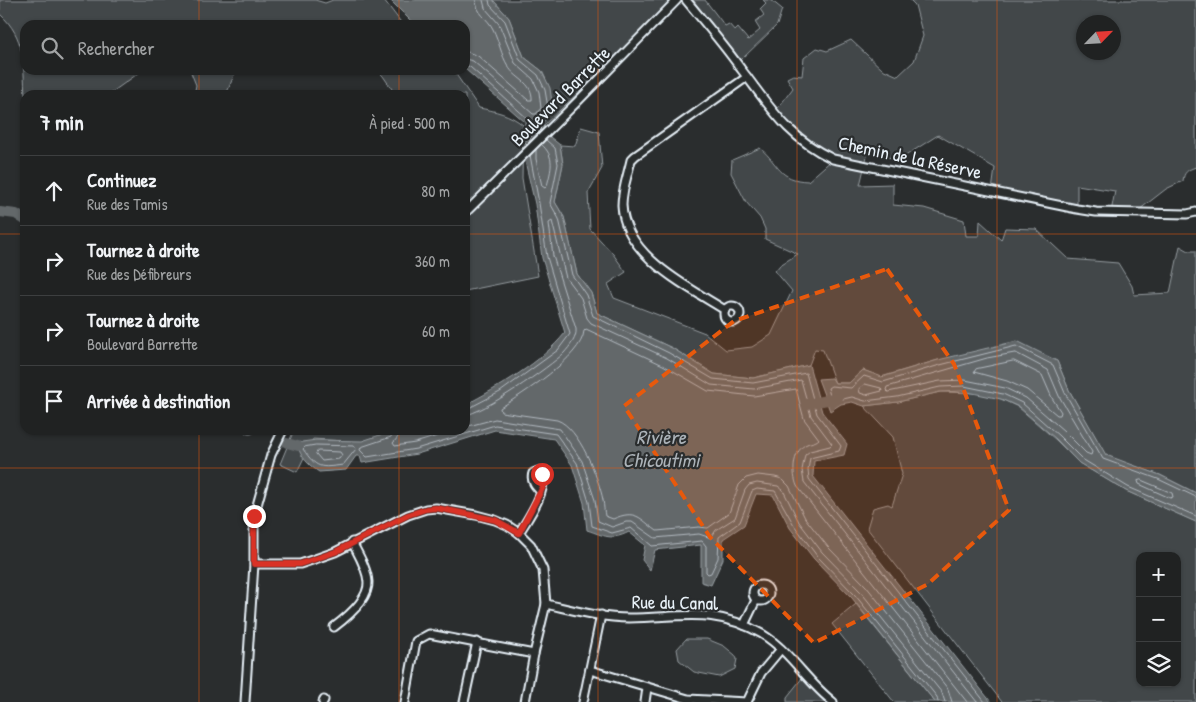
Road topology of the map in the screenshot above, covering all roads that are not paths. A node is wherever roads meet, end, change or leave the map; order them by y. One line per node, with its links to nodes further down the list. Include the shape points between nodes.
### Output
1 (677, 0): 4 (street, Boulevard Barrette)
2 (686, 0): 3 (street, Chemin de la Réserve)
3 (747, 77): 5 (street, Chemin de la Réserve, via 781,122 815,150 833,158 1096,212); 6 (street, via 634,156 622,204 629,230 644,254)
4 (470, 208)
5 (1196, 212)
6 (725, 310)
7 (280, 435): 11 (street, via 271,454 254,516)
8 (541, 492): 9 (street)
9 (519, 533): 10 (street, via 495,520 436,508 408,515); 13 (street, via 532,545 540,560)
10 (352, 542): 11 (street, via 335,552 300,564); 16 (street, via 364,564 369,583 362,601)
11 (254, 564): 22 (street)
12 (756, 600): 15 (street)
13 (546, 604): 14 (street, Rue du Canal); 19 (street)
14 (601, 615): 15 (street, Rue du Canal, via 628,618 713,615); 20 (street)
15 (744, 625): 18 (street, Rue du Canal)
16 (334, 626)
17 (476, 642): 19 (street); 23 (street, via 429,634 416,640); 24 (street)
18 (781, 649): 28 (street, via 761,673); 29 (street, Rue du Canal)
19 (534, 654): 25 (street)
20 (590, 670): 21 (street); 26 (street)
21 (647, 688): 27 (street); 28 (street, via 688,699)
22 (245, 702)
23 (405, 702)
24 (464, 702)
25 (526, 702)
26 (583, 702)
27 (645, 702)
28 (747, 702)
29 (833, 702)

